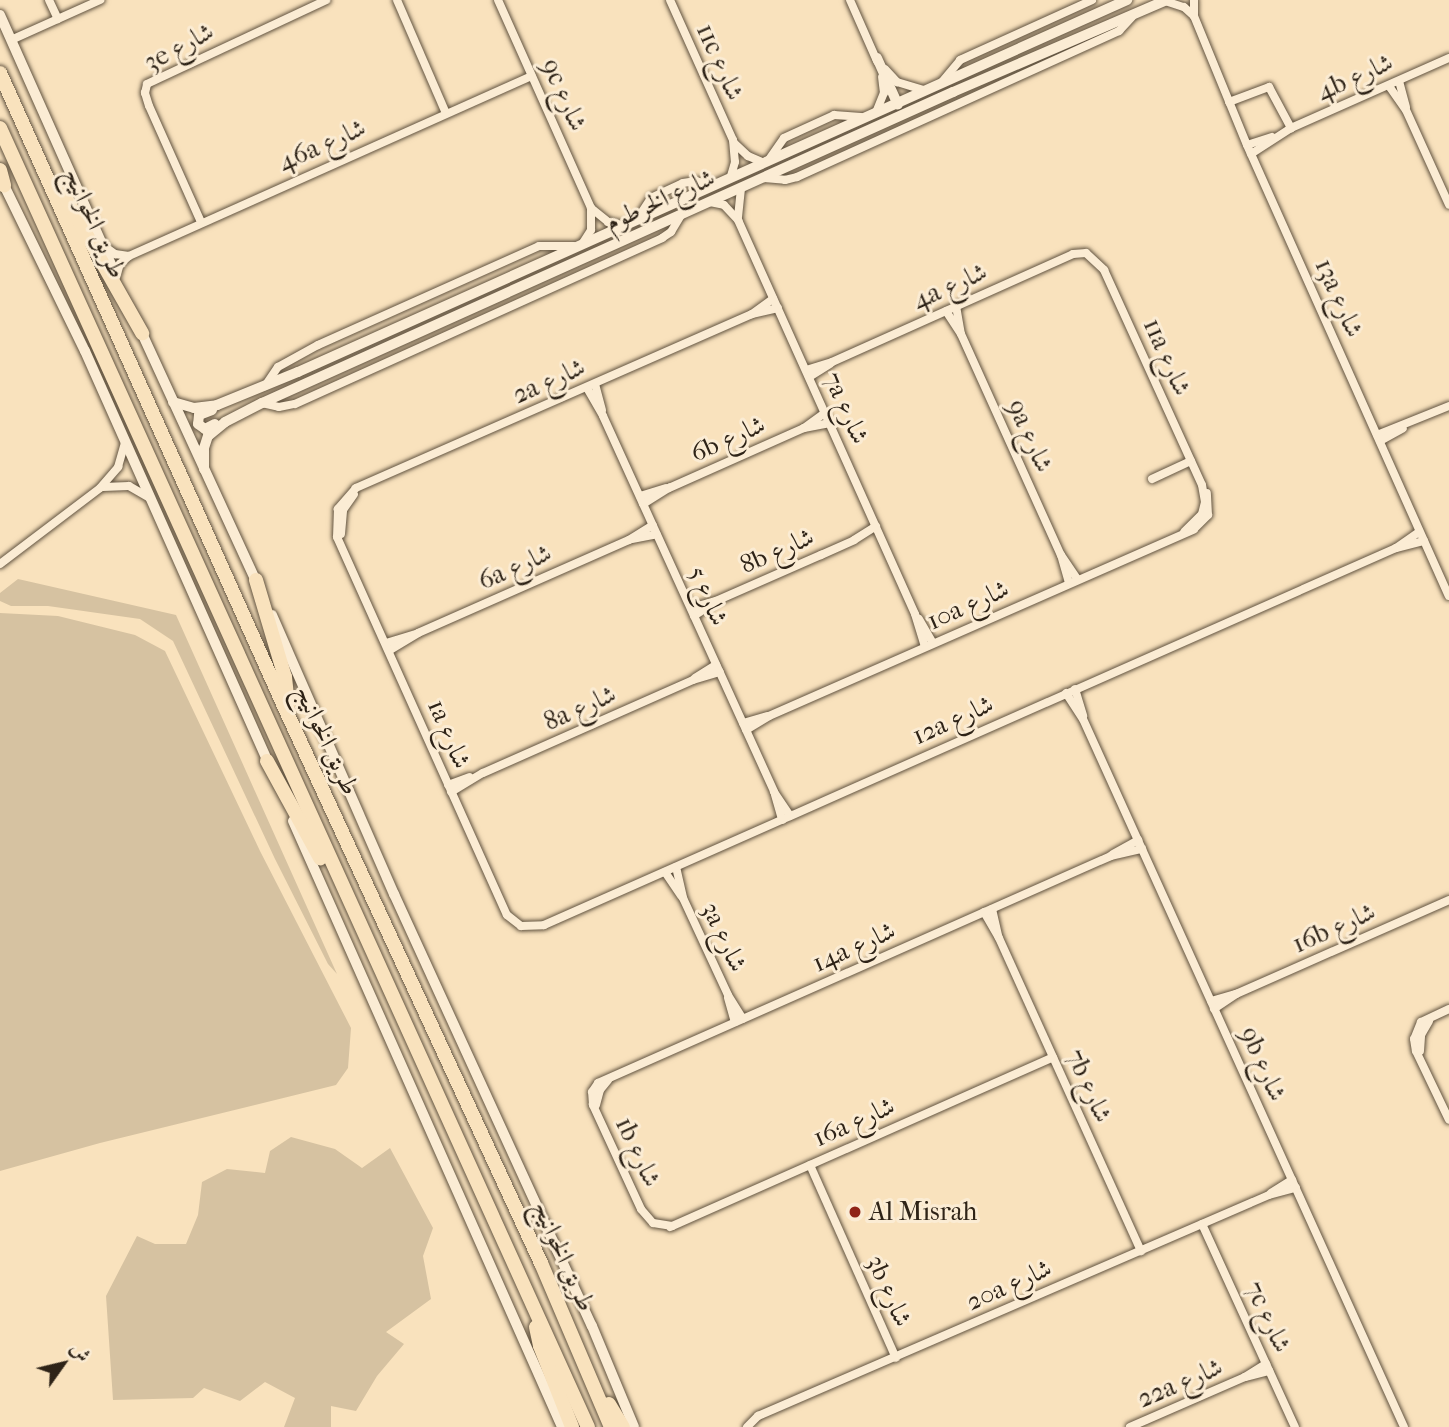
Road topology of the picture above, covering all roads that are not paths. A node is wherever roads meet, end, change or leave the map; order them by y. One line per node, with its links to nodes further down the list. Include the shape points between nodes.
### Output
1 (49, 0): 15 (street)
2 (100, 0): 15 (street)
3 (326, 0): 47 (street, 3e شارع, via 147,84 149,106)
4 (397, 0): 29 (street)
5 (498, 0): 20 (street, 9c شارع)
6 (670, 0): 32 (street, 11c شارع)
7 (850, 0): 17 (street)
8 (1092, 0): 22 (street, via 960,60)
9 (1127, 0): 22 (main road, شارع الخرطوم)
10 (1166, 0): 12 (main road, شارع الخرطوم); 14 (street)
11 (1194, 0): 14 (street, 13a شارع)
12 (1134, 14): 34 (main road, شارع الخرطوم); 39 (street, via 1119,31 797,177)
13 (0, 15): 16 (street)
14 (1194, 16): 26 (street, 13a شارع)
15 (58, 19): 16 (street)
16 (11, 40): 49 (street)
17 (877, 58): 24 (street, via 897,82); 25 (main road); 27 (street, via 884,87)
18 (1449, 58): 21 (street, 4b شارع)
19 (0, 73): 37 (highway, طريق الخوانيج)
20 (532, 76): 29 (street, 46a شارع); 44 (street, 9c شارع)
21 (1399, 81): 23 (street, 4b شارع); 28 (street)
22 (941, 83): 24 (main road, شارع الخرطوم)
23 (1389, 86): 28 (street); 31 (street, 4b شارع)
24 (924, 90): 25 (main road, شارع الخرطوم)
25 (897, 101): 27 (main road, شارع الخرطوم); 34 (main road, via 895,111)
26 (1229, 102): 31 (street, via 1269,87); 33 (street, 13a شارع)
27 (877, 110): 35 (main road, شارع الخرطوم)
28 (1406, 110): 43 (street)
29 (446, 113): 47 (street, 46a شارع)
30 (0, 128): 113 (highway, طريق الخوانيج)
31 (1291, 128): 33 (street, 4b شارع)
32 (733, 140): 35 (street, 11c شارع, via 742,152); 38 (street, 11c شارع)
33 (1249, 150): 74 (street, 13a شارع)
34 (820, 152): 39 (main road, شارع الخرطوم)
35 (766, 160): 38 (main road, شارع الخرطوم)
36 (0, 170): 40 (highway)
37 (47, 176): 61 (highway, via 64,193); 101 (highway, طريق الخوانيج)
38 (731, 176): 48 (main road, شارع الخرطوم)
39 (764, 178): 41 (main road, شارع الخرطوم)
40 (2, 181): 75 (street)
41 (741, 188): 42 (main road, شارع الخرطوم); 46 (street, 7a شارع)
42 (710, 202): 45 (main road, شارع الخرطوم); 46 (street, via 730,209)
43 (1449, 205)
44 (592, 208): 48 (street, via 602,218); 50 (street, via 591,230)
45 (682, 214): 56 (main road, شارع الخرطوم); 68 (street, via 662,238 295,404)
46 (738, 220): 55 (street, 7a شارع)
47 (201, 222): 52 (street, 46a شارع)
48 (622, 225): 50 (main road, شارع الخرطوم)
49 (99, 240): 52 (street, via 115,254); 53 (street)
50 (578, 245): 54 (main road, شارع الخرطوم); 64 (street, via 539,246 318,345 278,367)
51 (1086, 253): 57 (street, 4a شارع, via 1073,254); 76 (street, 11a شارع, via 1104,270)
52 (129, 256): 53 (street, via 120,264)
53 (116, 278): 61 (street)
54 (505, 278): 56 (main road, via 480,297); 64 (main road, شارع الخرطوم)
55 (774, 299): 58 (street, 7a شارع); 60 (street, 2a شارع)
56 (480, 306): 68 (main road, شارع الخرطوم)
57 (956, 306): 59 (street, 4a شارع); 62 (street, 9a شارع)
58 (778, 308): 60 (street, 2a شارع); 63 (street, 7a شارع)
59 (946, 311): 62 (street, 9a شارع); 63 (street, 4a شارع)
60 (752, 314): 65 (street, 2a شارع)
61 (142, 333): 67 (street)
62 (961, 334): 89 (street, 9a شارع)
63 (807, 373): 70 (street, 7a شارع)
64 (265, 386): 66 (main road, شارع الخرطوم)
65 (591, 386): 81 (street, شارع 5); 82 (street, 2a شارع, via 363,485 345,497)
66 (229, 401): 67 (main road, شارع الخرطوم, via 205,408); 71 (main road, via 200,415 198,424 208,429)
67 (173, 402): 77 (street)
68 (262, 403): 71 (main road, شارع الخرطوم)
69 (1449, 407): 74 (street)
70 (825, 413): 72 (street, 7a شارع); 73 (street, 6b شارع)
71 (234, 417): 77 (main road, شارع الخرطوم, via 208,436)
72 (829, 423): 73 (street, 6b شارع); 85 (street, 7a شارع)
73 (804, 428): 81 (street, 6b شارع)
74 (1378, 438): 86 (street, 13a شارع)
75 (125, 442): 79 (street, via 118,467); 80 (street)
76 (1191, 461): 78 (street); 83 (street, 11a شارع, via 1202,485)
77 (204, 469): 92 (street)
78 (1152, 479)
79 (100, 488): 80 (street, via 129,486); 90 (street)
80 (150, 498): 104 (street)
81 (641, 500): 84 (street, شارع 5)
82 (339, 515): 97 (street, 1a شارع, via 335,530)
83 (1204, 517): 91 (street, 10a شارع, via 1184,532)
84 (655, 529): 95 (street, شارع 5); 97 (street, 6a شارع)
85 (877, 530): 95 (street, 8b شارع); 96 (street, 7a شارع)
86 (1419, 532): 87 (street, 13a شارع); 88 (street, 12a شارع)
87 (1424, 541): 88 (street, 12a شارع); 94 (street, 13a شارع)
88 (1396, 548): 99 (street, 12a شارع)
89 (1061, 555): 91 (street, 9a شارع); 93 (street, 9a شارع)
90 (0, 564)
91 (1077, 579): 93 (street, 10a شارع)
92 (256, 580): 101 (highway, via 285,677); 136 (street)
93 (1069, 583): 96 (street, 10a شارع)
94 (1449, 596)
95 (692, 612): 98 (street, شارع 5)
96 (929, 645): 103 (street, 10a شارع)
97 (388, 647): 105 (street, 1a شارع)
98 (718, 668): 103 (street, شارع 5); 105 (street, 8a شارع)
99 (1075, 689): 100 (street, 12a شارع); 102 (street, 9b شارع)
100 (1066, 693): 102 (street, 9b شارع); 106 (street, 12a شارع)
101 (288, 715): 128 (highway, طريق الخوانيج)
102 (1083, 719): 107 (street, 9b شارع)
103 (745, 727): 106 (street, شارع 5)
104 (267, 761): 113 (highway); 131 (street)
105 (449, 788): 114 (street, 1a شارع, via 507,915 515,924)
106 (786, 818): 108 (street, 12a شارع)
107 (1140, 844): 112 (street, 14a شارع); 115 (street, 9b شارع)
108 (676, 867): 109 (street, 12a شارع); 110 (street, 3a شارع)
109 (665, 872): 110 (street, 3a شارع); 114 (street, 12a شارع, via 544,925)
110 (683, 898): 117 (street, 3a شارع)
111 (1449, 900): 115 (street, 16b شارع)
112 (988, 911): 117 (street, 14a شارع); 118 (street, 7b شارع)
113 (359, 924): 126 (highway, طريق الخوانيج)
114 (527, 927)
115 (1213, 1005): 122 (street, 9b شارع)
116 (1449, 1009): 120 (street, via 1427,1023 1414,1045)
117 (739, 1021): 119 (street, 14a شارع, via 602,1080)
118 (1053, 1057): 121 (street, 16a شارع); 125 (street, 7b شارع)
119 (595, 1093): 124 (street, 1b شارع, via 597,1113)
120 (1449, 1120)
121 (810, 1165): 124 (street, 16a شارع, via 662,1230); 127 (street, 3b شارع)
122 (1294, 1184): 123 (street, 20a شارع); 141 (street, 9b شارع)
123 (1202, 1224): 125 (street, 20a شارع); 129 (street, 7c شارع)
124 (652, 1225)
125 (1141, 1251): 127 (street, 20a شارع)
126 (537, 1315): 132 (highway, via 540,1346); 133 (highway, طريق الخوانيج)
127 (896, 1358): 130 (street, 20a شارع)
128 (583, 1362): 134 (highway, طريق الخوانيج); 135 (highway)
129 (1268, 1367): 139 (street, 22a شارع); 140 (street, 7c شارع)
130 (766, 1414): 137 (street, 20a شارع); 138 (street, 20a شارع)
131 (562, 1427)
132 (572, 1427)
133 (588, 1427)
134 (611, 1427)
135 (623, 1427)
136 (634, 1427)
137 (747, 1427)
138 (753, 1427)
139 (1130, 1427)
140 (1295, 1427)
141 (1404, 1427)

